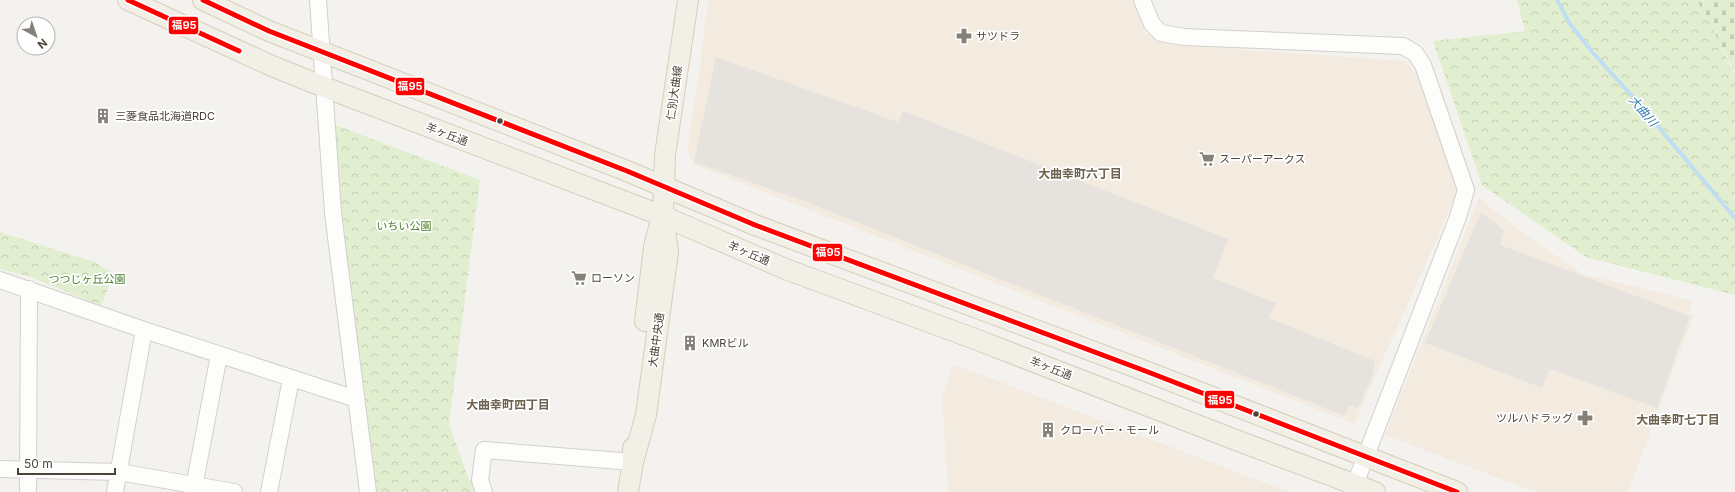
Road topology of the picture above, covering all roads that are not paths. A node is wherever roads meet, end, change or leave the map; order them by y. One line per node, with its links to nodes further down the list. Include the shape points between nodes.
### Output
1 (128, 0): 7 (main road, 羊ヶ丘通)
2 (203, 0): 6 (main road)
3 (318, 0): 6 (street)
4 (688, 0): 8 (main road, 仁別大曲線, via 665,155)
5 (1142, 0): 16 (street, via 1152,24 1161,33 1403,46 1415,53 1423,64 1466,190)
6 (322, 52): 7 (street); 8 (main road)
7 (324, 87): 9 (main road, 羊ヶ丘通); 15 (street, via 333,213)
8 (664, 186): 9 (main road, 大曲中央通); 16 (main road, via 755,225 1141,369)
9 (663, 216): 17 (main road, 大曲中央通, via 668,252 646,415); 22 (main road, 羊ヶ丘通, via 788,270 982,342)
10 (0, 280): 11 (street)
11 (29, 289): 12 (street); 19 (street)
12 (144, 330): 13 (street); 20 (street)
13 (219, 355): 14 (street); 21 (street)
14 (291, 379): 15 (street); 26 (street)
15 (356, 400): 27 (street)
16 (1366, 457): 22 (street); 31 (main road)
17 (632, 462): 28 (street, via 484,450 480,480); 29 (main road, 大曲中央通)
18 (0, 469): 19 (street)
19 (28, 469): 20 (street); 23 (street)
20 (119, 472): 21 (street); 24 (street)
21 (194, 488): 25 (street)
22 (1354, 489): 30 (main road, 羊ヶ丘通)
23 (28, 492)
24 (115, 492)
25 (234, 492)
26 (269, 492)
27 (368, 492)
28 (484, 492)
29 (628, 492)
30 (1375, 492)
31 (1456, 492)

